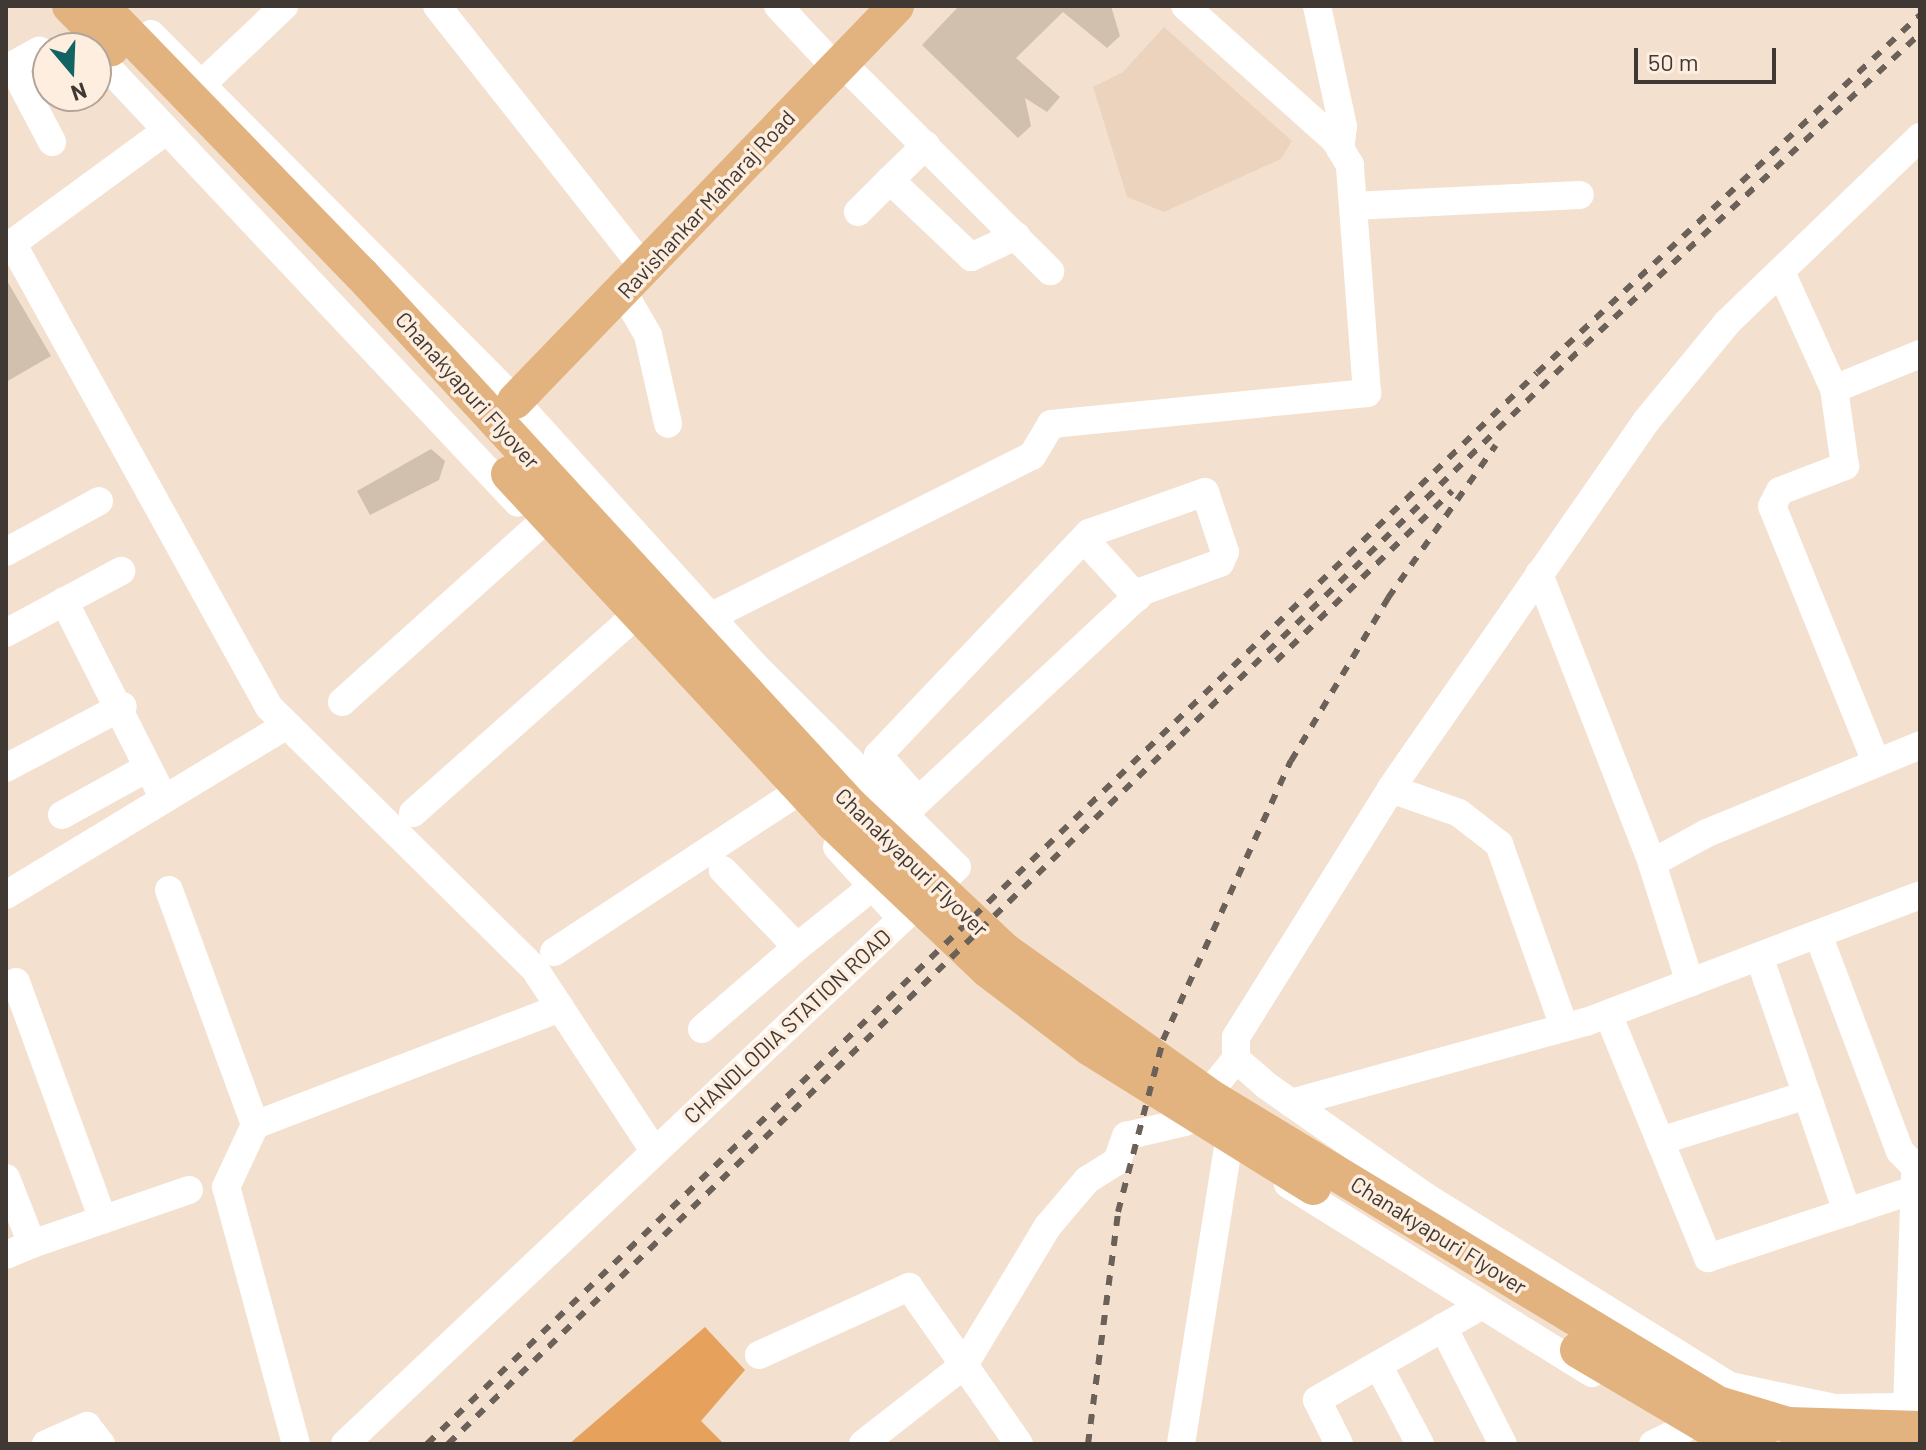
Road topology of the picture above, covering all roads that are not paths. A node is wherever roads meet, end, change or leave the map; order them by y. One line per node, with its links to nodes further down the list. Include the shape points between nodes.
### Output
1 (112, 6): 16 (street)
2 (284, 6): 16 (street)
3 (437, 6): 28 (street)
4 (778, 6): 14 (street)
5 (872, 6): 14 (main road, Ravishankar Maharaj Road)
6 (896, 6): 14 (main road, Ravishankar Maharaj Road)
7 (1185, 6): 8 (street); 21 (street)
8 (1195, 6)
9 (1317, 6): 21 (street, via 1343,126)
10 (82, 8): 11 (street); 13 (main road, Chanakyapuri Flyover)
11 (86, 32)
12 (32, 55): 15 (street)
13 (125, 59): 17 (street, CHANDLODIA STATION ROAD); 98 (main road, Chanakyapuri Flyover, via 850,805 1005,951 1215,1100 1718,1404 1788,1425); 112 (main road, Chanakyapuri Flyover, via 351,290 507,471 832,822 988,970 1090,1048 1469,1286 1708,1427)
14 (832, 59): 20 (street); 28 (main road, Ravishankar Maharaj Road); 31 (main road, Ravishankar Maharaj Road)
15 (9, 68): 19 (street)
16 (203, 83): 34 (street)
17 (166, 131): 27 (street); 35 (street, CHANDLODIA STATION ROAD)
18 (1920, 137): 30 (street)
19 (52, 142)
20 (926, 145): 22 (street); 26 (street)
21 (1340, 149): 24 (street, via 1350,165)
22 (890, 180): 25 (street); 26 (street, via 965,254)
23 (1580, 195): 24 (street)
24 (1353, 206): 46 (street, via 1367,393 1051,424 1032,456)
25 (858, 212)
26 (1016, 236): 29 (street)
27 (9, 245): 51 (street, via 269,707)
28 (633, 254): 34 (main road, Ravishankar Maharaj Road)
29 (1050, 271)
30 (1781, 272): 33 (street); 43 (street, via 1727,323 1647,420)
31 (623, 292): 34 (main road, Ravishankar Maharaj Road); 36 (street, via 648,335)
32 (1920, 354): 33 (street)
33 (1834, 389): 53 (street, via 1845,466 1780,491 1772,506)
34 (510, 395): 35 (street, via 471,417); 37 (street, via 488,432); 46 (street)
35 (437, 421): 37 (street, CHANDLODIA STATION ROAD)
36 (668, 424)
37 (484, 465): 39 (street, CHANDLODIA STATION ROAD)
38 (99, 501): 41 (street)
39 (538, 526): 47 (street, CHANDLODIA STATION ROAD); 49 (street)
40 (1084, 539): 44 (street); 44 (street, via 1205,492 1225,558); 59 (street, via 878,755)
41 (6, 552)
42 (121, 571): 45 (street)
43 (1539, 574): 56 (street); 62 (street)
44 (1137, 597): 59 (street)
45 (64, 601): 48 (street); 50 (street)
46 (710, 617): 59 (street)
47 (626, 624): 57 (street, CHANDLODIA STATION ROAD); 60 (street)
48 (6, 633)
49 (342, 702)
50 (123, 706): 54 (street); 55 (street)
51 (287, 725): 58 (street); 75 (street, via 534,968)
52 (1920, 745): 53 (street)
53 (1876, 762): 62 (street)
54 (6, 768)
55 (147, 768): 58 (street); 61 (street)
56 (1391, 789): 77 (street, via 1459,813 1499,844); 79 (street, via 1236,1037)
57 (790, 797): 64 (street, CHANDLODIA STATION ROAD); 71 (street)
58 (164, 799): 66 (street)
59 (911, 807): 68 (street, via 957,867)
60 (413, 813)
61 (62, 815)
62 (1652, 863): 74 (street)
63 (723, 870): 70 (street)
64 (872, 887): 68 (street, CHANDLODIA STATION ROAD); 70 (street)
65 (169, 890): 83 (street)
66 (6, 895)
67 (1920, 895): 69 (street)
68 (902, 919): 86 (street, CHANDLODIA STATION ROAD)
69 (1819, 937): 72 (street); 87 (street, via 1900,1151)
70 (797, 947): 78 (street)
71 (554, 952)
72 (1760, 959): 74 (street); 80 (street)
73 (16, 982): 91 (street)
74 (1690, 983): 76 (street)
75 (560, 1008): 83 (street); 86 (street)
76 (1608, 1014): 77 (street); 84 (street)
77 (1564, 1027): 81 (street)
78 (702, 1029)
79 (1236, 1059): 81 (street); 82 (street)
80 (1807, 1095): 84 (street); 90 (street)
81 (1291, 1103): 98 (street, via 1730,1386)
82 (1185, 1122): 85 (street); 96 (street, via 1126,1136 1117,1161 1087,1180 1048,1226)
83 (255, 1125): 102 (street, via 226,1187)
84 (1660, 1141): 90 (street, via 1708,1258)
85 (1228, 1147): 93 (street); 106 (street)
86 (653, 1149): 103 (street, CHANDLODIA STATION ROAD)
87 (1917, 1177): 90 (street); 98 (street)
88 (6, 1178): 92 (street)
89 (189, 1190): 91 (street)
90 (1847, 1212)
91 (103, 1220): 92 (street)
92 (19, 1250)
93 (1482, 1305): 94 (street); 99 (street)
94 (1443, 1327): 97 (street); 109 (street)
95 (759, 1355): 96 (street, via 909,1287)
96 (964, 1365): 104 (street); 105 (street)
97 (1378, 1365): 107 (street, via 1317,1400); 108 (street)
98 (1912, 1422)
99 (1684, 1429): 110 (street); 111 (street)
100 (46, 1444): 101 (street, via 87,1426)
101 (101, 1444)
102 (296, 1444)
103 (345, 1444)
104 (863, 1444)
105 (1019, 1444)
106 (1181, 1444)
107 (1339, 1444)
108 (1420, 1444)
109 (1503, 1444)
110 (1653, 1444)
111 (1709, 1444)
112 (1764, 1444)

